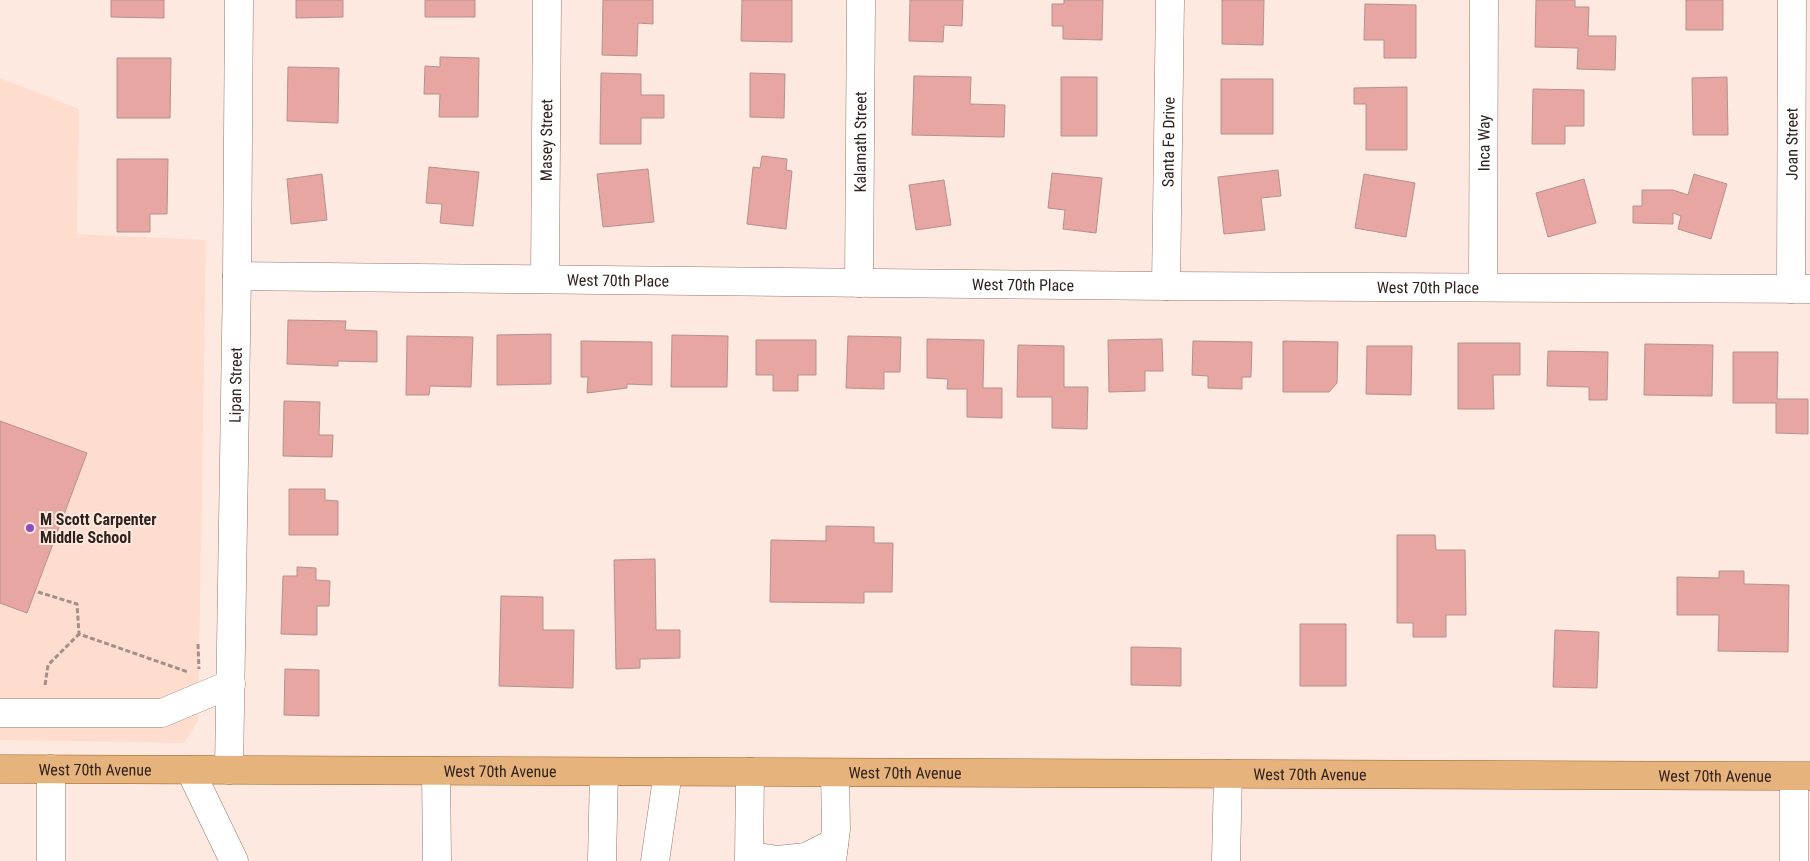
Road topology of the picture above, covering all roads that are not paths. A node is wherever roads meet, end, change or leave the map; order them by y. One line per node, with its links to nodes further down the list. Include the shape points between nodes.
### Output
1 (239, 0): 7 (street, Lipan Street)
2 (547, 0): 8 (street, Masey Street)
3 (861, 0): 9 (street, Kalamath Street)
4 (1170, 0): 10 (street, Santa Fe Drive)
5 (1484, 0): 11 (street, Inca Way)
6 (1792, 0): 12 (street, Joan Street)
7 (237, 276): 8 (street, West 70th Place); 13 (street, Lipan Street)
8 (545, 279): 9 (street, West 70th Place)
9 (859, 283): 10 (street, West 70th Place)
10 (1166, 286): 11 (street, West 70th Place)
11 (1483, 287): 12 (street, West 70th Place)
12 (1800, 289)
13 (231, 684): 14 (street, via 162,713); 18 (street, Lipan Street)
14 (0, 713)
15 (0, 769): 16 (main road, West 70th Avenue)
16 (51, 769): 17 (main road, West 70th Avenue); 28 (street)
17 (190, 770): 18 (main road, West 70th Avenue); 29 (street)
18 (229, 770): 19 (main road, West 70th Avenue)
19 (436, 771): 20 (main road, West 70th Avenue); 30 (street)
20 (604, 772): 21 (main road, West 70th Avenue); 31 (street)
21 (668, 772): 22 (main road, West 70th Avenue); 32 (street)
22 (750, 772): 23 (main road, West 70th Avenue); 27 (street)
23 (835, 773): 24 (main road, West 70th Avenue); 26 (street)
24 (1228, 774): 25 (main road, West 70th Avenue); 33 (street)
25 (1802, 777): 34 (street)
26 (833, 852): 27 (street, via 806,858)
27 (750, 858)
28 (51, 861)
29 (234, 861)
30 (437, 861)
31 (602, 861)
32 (655, 861)
33 (1226, 861)
34 (1794, 861)

